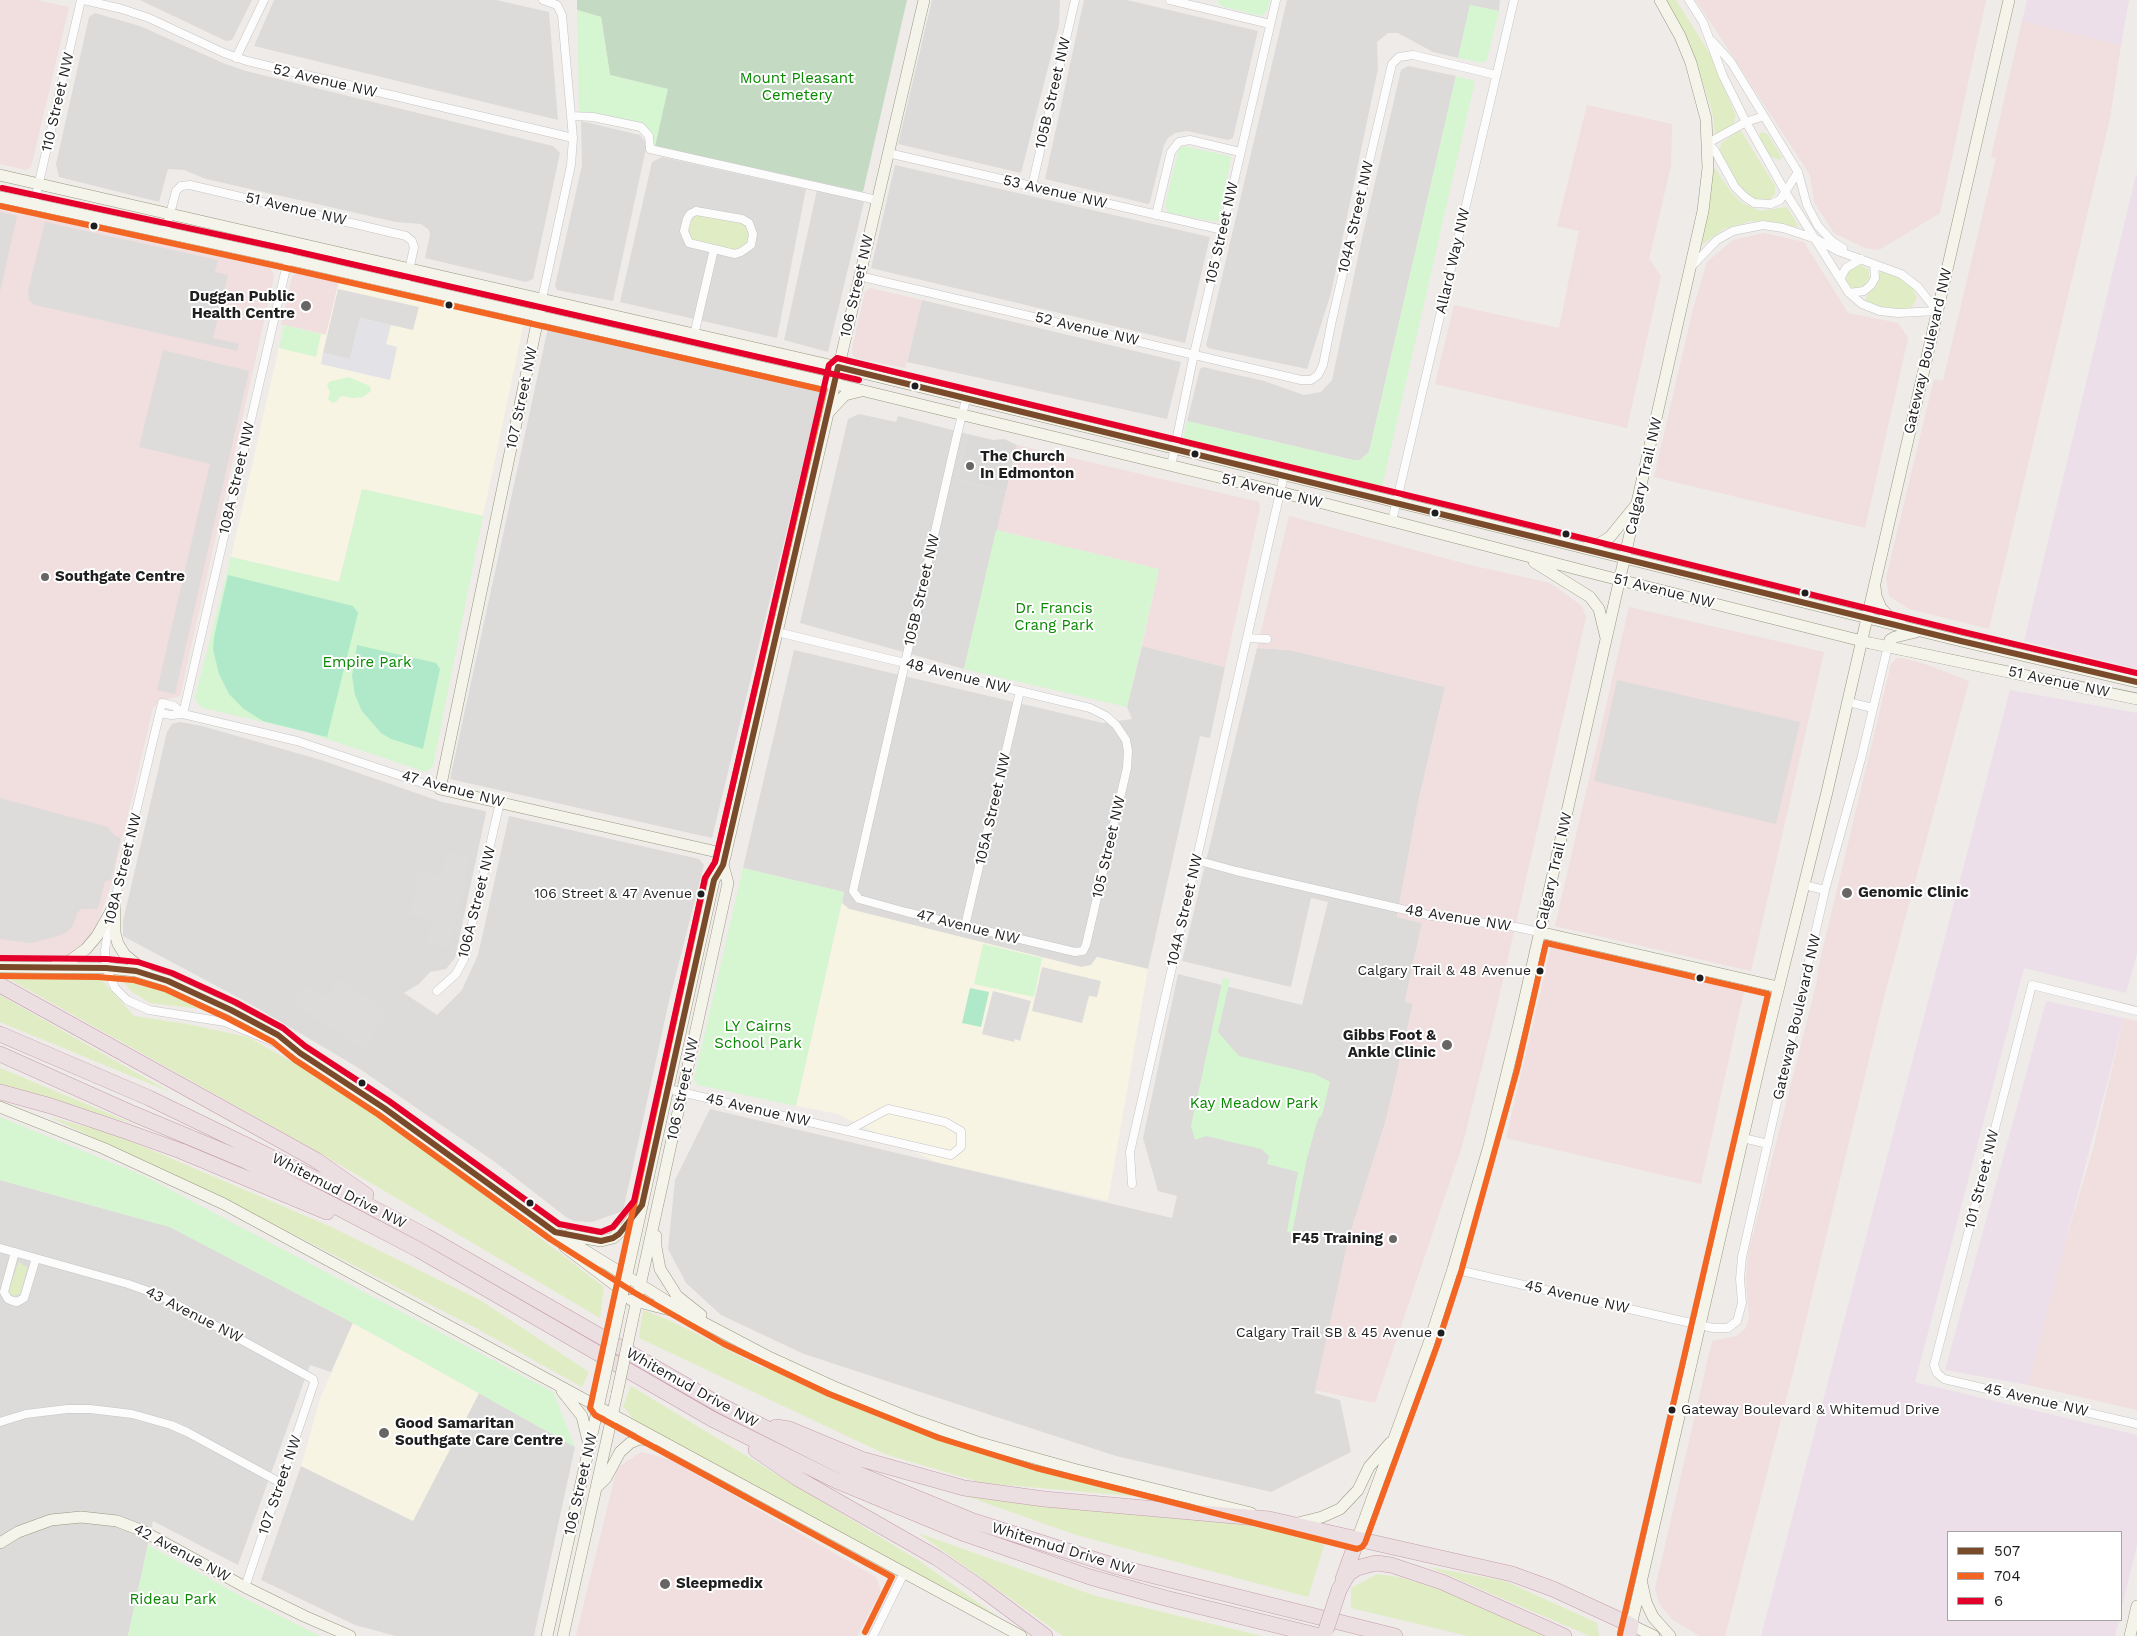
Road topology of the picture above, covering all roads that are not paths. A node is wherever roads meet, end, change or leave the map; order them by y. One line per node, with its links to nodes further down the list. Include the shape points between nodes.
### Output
1 (82, 0): 16 (street, 52 Avenue NW, via 122,8 149,18); 27 (street, 110 Street NW)
2 (264, 0): 16 (street)
3 (543, 0): 18 (street, 107 Street NW, via 557,6 562,19)
4 (924, 0): 24 (main road, 106 Street NW)
5 (1075, 0): 28 (street, 105B Street NW)
6 (1170, 0): 13 (street)
7 (1276, 0): 14 (street, 105 Street NW)
8 (1514, 0): 17 (street, Allard Way NW)
9 (1660, 0): 22 (main road, Calgary Trail NW, via 1691,63 1706,119)
10 (1689, 0): 15 (street)
11 (2009, 0): 50 (main road, Gateway Boulevard NW)
12 (1210, 1): 13 (street)
13 (1208, 9): 14 (street)
14 (1270, 24): 23 (street, 105 Street NW)
15 (1709, 38): 19 (street, via 1731,62); 20 (street)
16 (236, 58): 21 (street, 52 Avenue NW)
17 (1496, 75): 55 (street, 104A Street NW, via 1413,56 1399,57 1391,68 1323,365); 66 (street, Allard Way NW)
18 (572, 116): 21 (street, 107 Street NW); 31 (street, via 593,116 641,128 649,136 650,149)
19 (1764, 116): 20 (street); 25 (street)
20 (1746, 122): 22 (street); 29 (street)
21 (573, 138): 49 (street, 107 Street NW, via 571,165)
22 (1708, 143): 29 (street, Calgary Trail NW, via 1735,187 1750,200 1771,204); 43 (main road, Calgary Trail NW, via 1705,198)
23 (1240, 152): 34 (street, via 1190,140 1176,144 1171,152); 35 (street, 105 Street NW)
24 (888, 153): 28 (street, 53 Avenue NW); 31 (main road, 106 Street NW)
25 (1798, 172): 29 (street); 40 (street, via 1807,205 1823,233)
26 (0, 175): 27 (main road, 51 Avenue NW)
27 (39, 184): 32 (street, 110 Street NW); 33 (main road, 51 Avenue NW)
28 (1032, 186): 34 (street, 53 Avenue NW)
29 (1786, 193): 37 (street)
30 (0, 197): 32 (main road, 51 Avenue NW)
31 (877, 200): 45 (main road, 106 Street NW)
32 (34, 204): 36 (main road, 51 Avenue NW)
33 (170, 214): 36 (street, 51 Avenue NW); 38 (main road, 51 Avenue NW); 44 (street, 51 Avenue NW, via 176,191 181,186 190,185 406,236 414,247)
34 (1156, 215): 35 (street, 53 Avenue NW)
35 (1223, 230): 53 (street, 105 Street NW)
36 (165, 233): 41 (main road, 51 Avenue NW)
37 (1816, 239): 40 (street); 43 (street, via 1763,225 1733,230 1717,240); 46 (street)
38 (292, 242): 41 (street, 108A Street NW); 44 (main road, 51 Avenue NW)
39 (714, 249): 39 (street, via 735,254 751,245 754,234 749,223 702,211 690,214 686,219 685,238 689,243); 52 (street)
40 (1857, 257): 42 (street); 46 (street)
41 (288, 259): 47 (main road, 51 Avenue NW); 88 (street, 108A Street NW)
42 (1874, 264): 48 (street, via 1875,278 1871,285 1864,291); 50 (street, via 1908,278)
43 (1691, 267): 65 (main road, Calgary Trail NW)
44 (410, 269): 47 (street, 51 Avenue NW); 49 (main road, 51 Avenue NW)
45 (859, 276): 53 (street, 52 Avenue NW); 54 (main road, 106 Street NW)
46 (1840, 278): 48 (street)
47 (406, 286): 51 (main road, 51 Avenue NW)
48 (1849, 293): 50 (street, via 1862,304 1880,311)
49 (542, 300): 51 (main road, 107 Street NW); 52 (main road, 51 Avenue NW)
50 (1937, 310): 71 (main road, Gateway Boulevard NW)
51 (539, 316): 56 (main road, 51 Avenue NW); 90 (main road, 107 Street NW)
52 (694, 335): 54 (main road, 51 Avenue NW)
53 (1194, 354): 55 (street, 52 Avenue NW, via 1302,380); 61 (street, 105 Street NW)
54 (838, 367): 56 (main road, 106 Street NW); 58 (main road, 51 Avenue NW)
55 (1315, 378)
56 (834, 383): 57 (main road, 51 Avenue NW); 60 (main road, 106 Street NW)
57 (867, 391): 59 (main road, 51 Avenue NW); 60 (main road, via 845,396)
58 (966, 398): 59 (street, 105B Street NW); 61 (main road, 51 Avenue NW)
59 (962, 414): 62 (main road, 51 Avenue NW); 81 (street, 105B Street NW)
60 (827, 415): 75 (main road, 106 Street NW)
61 (1175, 449): 62 (street, 105 Street NW); 63 (main road, 51 Avenue NW)
62 (1171, 466): 64 (main road, 51 Avenue NW)
63 (1284, 475): 64 (street, 104A Street NW); 66 (main road, 51 Avenue NW)
64 (1280, 492): 67 (main road, 51 Avenue NW); 76 (street, 104A Street NW)
65 (1638, 501): 68 (main road, via 1606,541 1591,546); 70 (main road, Calgary Trail NW)
66 (1396, 502): 67 (street, Allard Way NW); 68 (main road, 51 Avenue NW)
67 (1392, 521): 69 (main road, 51 Avenue NW)
68 (1570, 544): 70 (main road, 51 Avenue NW)
69 (1526, 556): 72 (main road, 51 Avenue NW); 78 (main road, via 1590,597 1599,609)
70 (1626, 558): 72 (main road, Calgary Trail NW); 73 (main road, 51 Avenue NW)
71 (1875, 580): 73 (main road, Gateway Boulevard NW); 74 (main road, via 1876,596 1884,612 1897,622)
72 (1620, 581): 78 (main road, Calgary Trail NW); 79 (main road, 51 Avenue NW)
73 (1866, 618): 74 (main road, 51 Avenue NW); 79 (main road, Gateway Boulevard NW)
74 (1922, 631): 80 (main road, via 1895,637); 82 (main road, 51 Avenue NW)
75 (777, 632): 81 (street, 48 Avenue NW); 92 (main road, 106 Street NW)
76 (1247, 638): 77 (street); 93 (street, 104A Street NW)
77 (1267, 639)
78 (1607, 640): 99 (main road, Calgary Trail NW)
79 (1861, 640): 80 (main road, 51 Avenue NW); 85 (main road, Gateway Boulevard NW)
80 (1888, 646): 84 (main road, 51 Avenue NW); 86 (street, Gateway Boulevard NW)
81 (905, 663): 83 (street, 48 Avenue NW); 96 (street, 105B Street NW, via 853,892)
82 (2137, 682)
83 (1020, 692): 89 (street, 48 Avenue NW, via 1099,711 1116,725); 98 (street, 105A Street NW)
84 (2137, 699)
85 (1848, 702): 86 (street); 94 (main road, Gateway Boulevard NW)
86 (1873, 708): 95 (street, Gateway Boulevard NW)
87 (160, 713): 88 (street); 88 (street, 108A Street NW, via 162,703 174,706); 97 (street, 108A Street NW)
88 (184, 714): 90 (street, 47 Avenue NW, via 314,746)
89 (1126, 740): 100 (street, 105 Street NW, via 1127,768 1086,945)
90 (440, 789): 91 (main road, 47 Avenue NW)
91 (500, 802): 92 (main road, 47 Avenue NW); 107 (street, 106A Street NW, via 464,959 456,974)
92 (725, 859): 112 (main road, 106 Street NW, via 714,880); 114 (main road, 106 Street NW, via 728,883)
93 (1196, 860): 99 (street, 48 Avenue NW, via 1432,916); 119 (street, 104A Street NW, via 1130,1152)
94 (1804, 885): 95 (street); 106 (main road, Gateway Boulevard NW)
95 (1825, 890): 118 (street, Gateway Boulevard NW)
96 (856, 898): 98 (street, 47 Avenue NW)
97 (115, 904): 102 (main road, via 86,949 68,962); 103 (street, 108A Street NW, via 107,930); 104 (main road, via 118,944 125,955)
98 (965, 926): 100 (street, 47 Avenue NW)
99 (1539, 932): 106 (main road, 48 Avenue NW); 128 (main road, Calgary Trail NW, via 1499,1107)
100 (1081, 952)
101 (0, 967): 102 (main road)
102 (46, 968): 103 (main road)
103 (106, 968): 104 (main road); 111 (street, via 115,988 136,1005 225,1022)
104 (151, 976): 111 (main road, via 231,1010 278,1035)
105 (0, 985): 123 (highway, via 316,1160)
106 (1778, 988): 117 (main road, Gateway Boulevard NW)
107 (436, 991)
108 (2137, 1011): 137 (street, 101 Street NW, via 2032,985 1934,1360)
109 (0, 1034): 123 (highway, Whitemud Drive NW, via 183,1114 338,1189)
110 (0, 1054): 125 (highway, Whitemud Drive NW, via 244,1160)
111 (300, 1054): 122 (main road, via 384,1108)
112 (668, 1089): 114 (street, 45 Avenue NW); 120 (main road, 106 Street NW)
113 (0, 1092): 125 (highway, via 83,1116 181,1151)
114 (683, 1092): 116 (street, 45 Avenue NW); 121 (main road, 106 Street NW)
115 (0, 1107): 139 (main road, via 103,1148 224,1204)
116 (847, 1131): 116 (street, 45 Avenue NW, via 951,1155 961,1147 961,1131 945,1122 888,1108)
117 (1743, 1138): 118 (street); 135 (main road, Gateway Boulevard NW)
118 (1768, 1144): 135 (street, Gateway Boulevard NW, via 1742,1257 1740,1316 1721,1330)
119 (1132, 1184)
120 (642, 1205): 122 (main road, via 619,1234 607,1240); 129 (main road, 106 Street NW)
121 (657, 1209): 130 (main road, 106 Street NW); 136 (main road, via 656,1247 660,1269 677,1296)
122 (555, 1232): 129 (main road); 131 (main road, via 564,1247)
123 (424, 1236): 144 (highway, Whitemud Drive NW)
124 (0, 1248): 126 (street, 43 Avenue NW)
125 (419, 1250): 142 (highway, Whitemud Drive NW)
126 (15, 1252): 127 (street, 43 Avenue NW); 127 (street, via 4,1292 13,1301 24,1298)
127 (36, 1258): 138 (street, 43 Avenue NW, via 128,1284 171,1301 310,1376)
128 (1453, 1269): 135 (street, 45 Avenue NW); 146 (main road, Calgary Trail NW)
129 (626, 1277): 130 (main road); 131 (main road, 106 Street NW)
130 (640, 1286): 131 (main road); 132 (main road, 106 Street NW); 134 (main road)
131 (623, 1291): 133 (main road, 106 Street NW)
132 (637, 1300): 133 (main road, via 626,1301); 134 (main road); 141 (main road, 106 Street NW, bridge)
133 (620, 1307): 140 (main road, 106 Street NW, bridge)
134 (691, 1316): 136 (main road)
135 (1700, 1325): 156 (main road, Gateway Boulevard NW)
136 (728, 1336): 151 (main road, via 832,1386 942,1430 1039,1460)
137 (1937, 1373): 145 (street, 45 Avenue NW, via 1944,1378)
138 (314, 1383): 149 (street, 107 Street NW)
139 (558, 1386): 140 (main road); 148 (main road, via 582,1416)
140 (599, 1407): 141 (main road); 148 (main road, 106 Street NW)
141 (612, 1414): 147 (main road); 150 (main road, 106 Street NW)
142 (712, 1419): 166 (highway, via 797,1478 937,1558); 167 (highway, Whitemud Drive NW, via 836,1481 965,1534 1125,1587)
143 (4, 1421): 149 (street, via 45,1411 90,1408 153,1419 187,1432)
144 (755, 1424): 151 (highway, via 789,1429 861,1459 964,1488 1028,1498); 169 (highway, Whitemud Drive NW, via 851,1471 973,1521 1169,1581)
145 (2137, 1424)
146 (1394, 1438): 152 (main road, via 1369,1467 1358,1490 1340,1509); 153 (main road, Calgary Trail NW)
147 (660, 1441): 150 (main road, via 643,1439 630,1443); 155 (main road)
148 (589, 1448): 162 (main road, 106 Street NW)
149 (280, 1483): 157 (street, 107 Street NW)
150 (596, 1487): 163 (main road, 106 Street NW)
151 (1269, 1519): 152 (highway)
152 (1294, 1524): 153 (highway)
153 (1357, 1540): 158 (highway, Calgary Trail NW); 160 (highway, via 1512,1574 1553,1589)
154 (3, 1541): 157 (main road, 42 Avenue NW, via 30,1526 51,1520 107,1519 135,1528)
155 (904, 1573): 164 (street); 165 (main road)
156 (1641, 1580): 160 (main road, Gateway Boulevard NW); 172 (main road, via 1651,1614)
157 (245, 1587): 161 (main road, 42 Avenue NW)
158 (1339, 1590): 168 (highway, Calgary Trail NW, bridge); 170 (highway, via 1348,1574 1356,1568 1376,1563 1391,1565 1453,1586)
159 (2136, 1611): 173 (main road)
160 (1630, 1631): 171 (main road)
161 (350, 1636)
162 (547, 1636)
163 (563, 1636)
164 (873, 1636)
165 (1021, 1636)
166 (1045, 1636)
167 (1320, 1636)
168 (1324, 1636)
169 (1395, 1636)
170 (1564, 1636)
171 (1654, 1636)
172 (1670, 1636)
173 (2130, 1636)

